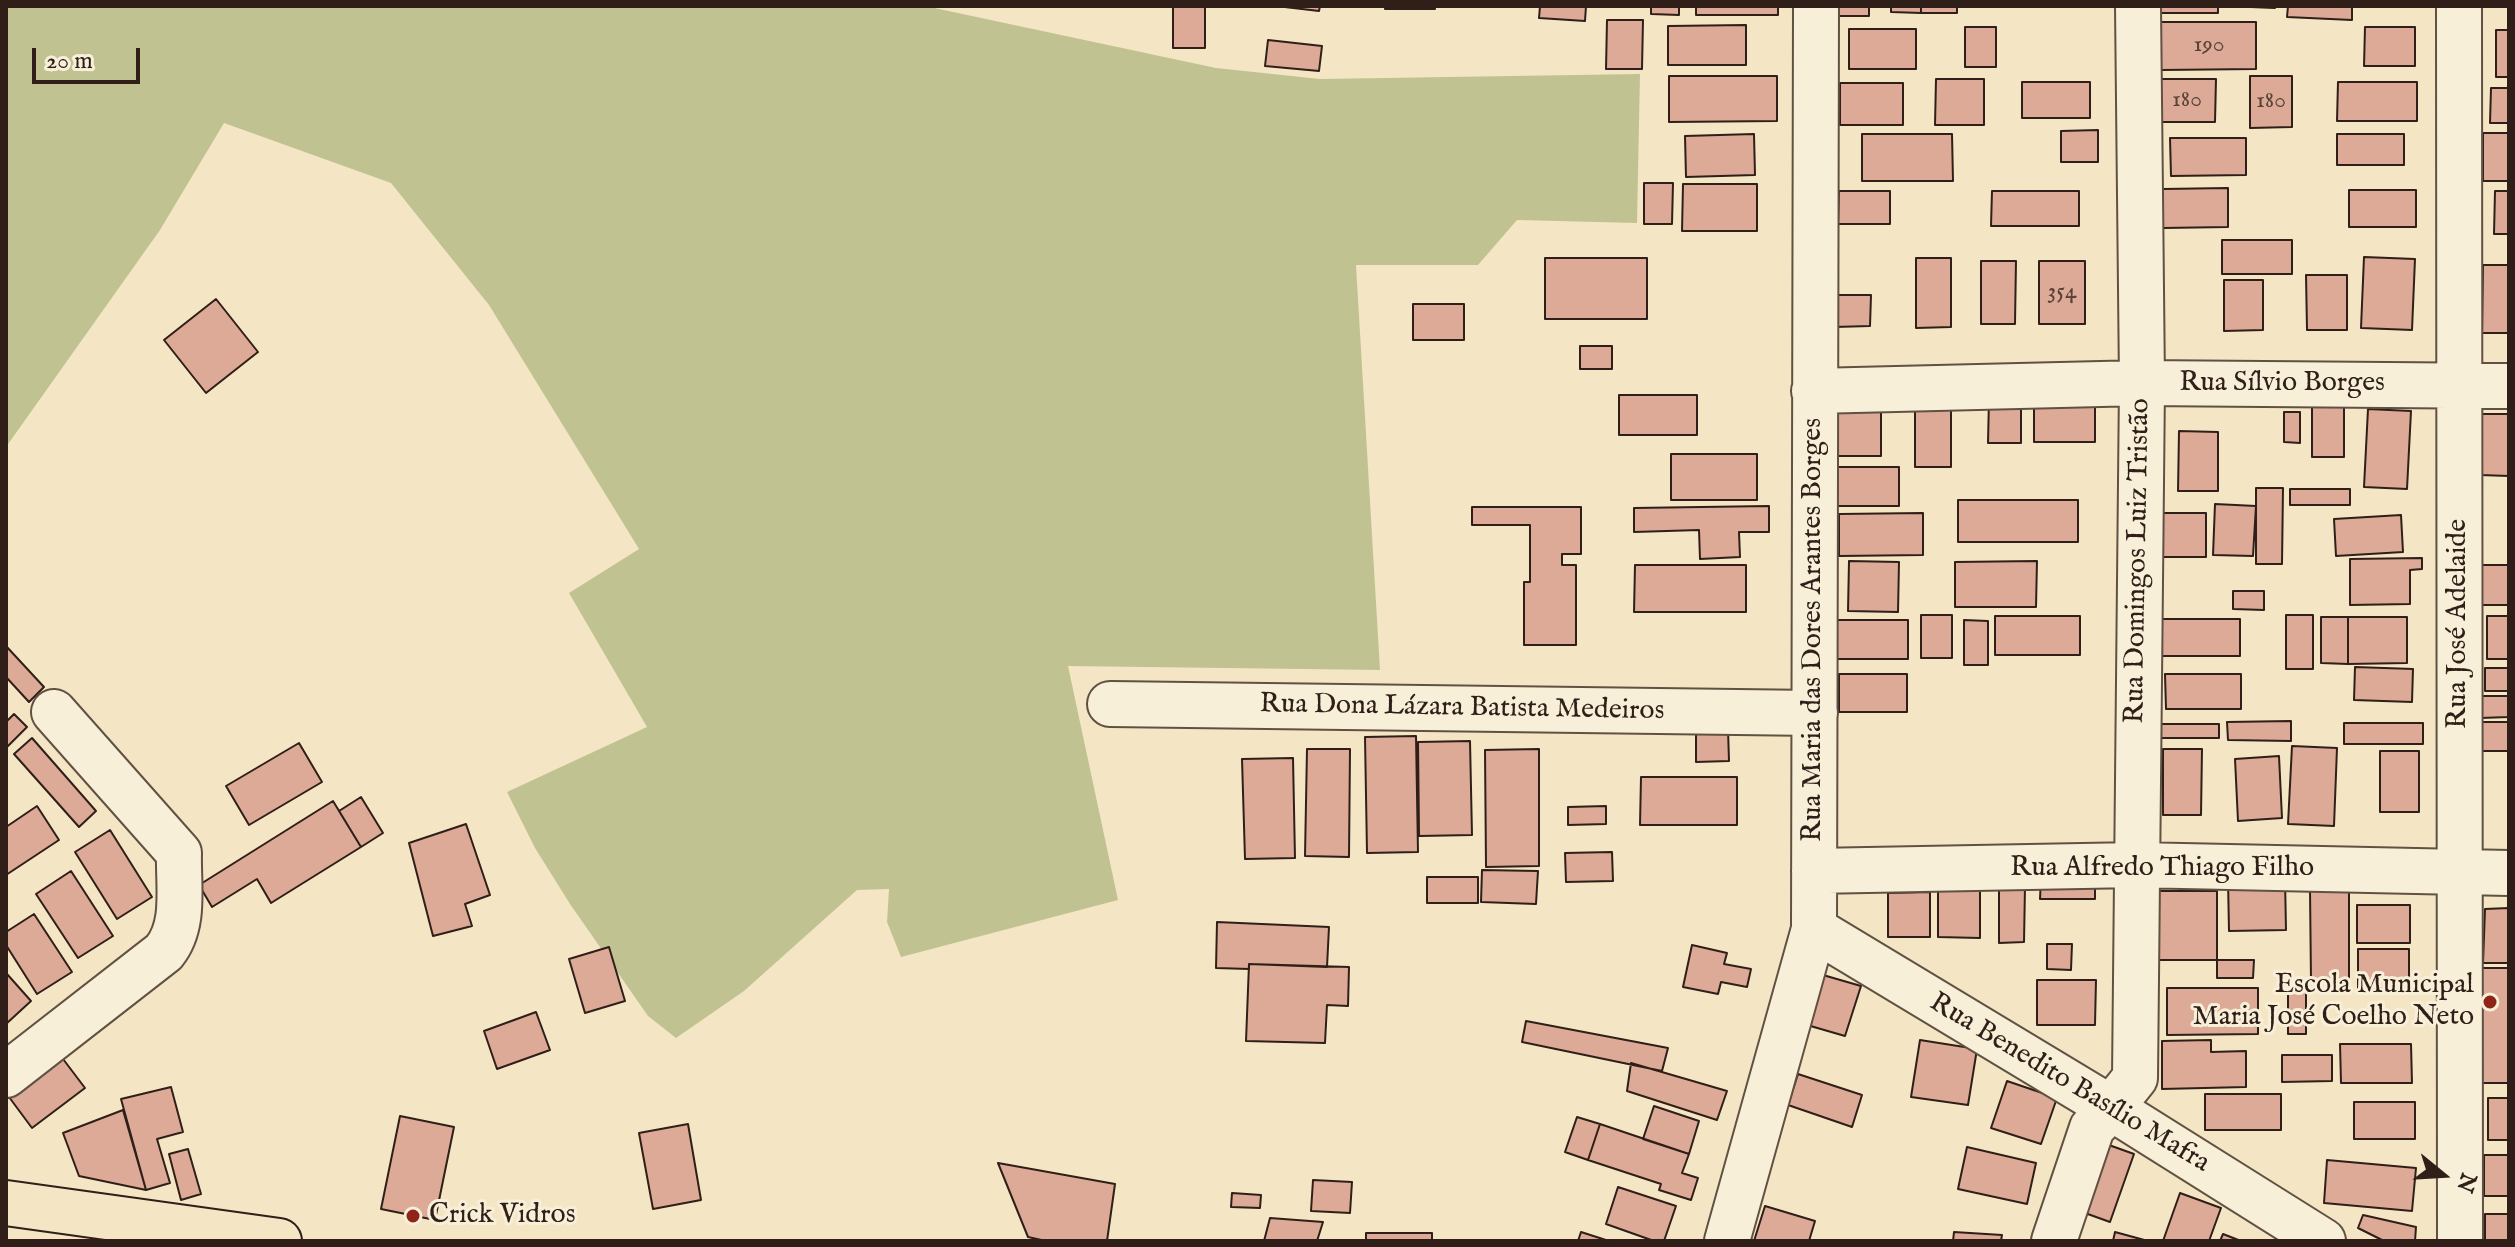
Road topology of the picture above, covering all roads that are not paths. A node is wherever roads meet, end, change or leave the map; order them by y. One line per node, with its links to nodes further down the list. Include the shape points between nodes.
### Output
1 (1816, 6): 7 (street, Rua Maria das Dores Arantes Borges)
2 (2138, 6): 4 (street, Rua Domingos Luiz Tristão)
3 (2459, 6): 5 (street, Rua José Adelaide)
4 (2142, 383): 5 (street, Rua Sílvio Borges); 7 (street, Rua Sílvio Borges); 11 (street, Rua Domingos Luiz Tristão)
5 (2460, 385): 6 (street, Rua Sílvio Borges); 14 (street, Rua José Adelaide)
6 (2509, 386)
7 (1814, 391): 10 (street, Rua Maria das Dores Arantes Borges)
8 (1110, 704): 10 (street, Rua Dona Lázara Batista Medeiros)
9 (54, 712): 16 (street, via 179,853 178,921 164,952)
10 (1815, 713): 12 (street, Rua Maria das Dores Arantes Borges)
11 (2136, 865): 12 (street, Rua Alfredo Thiago Filho); 14 (street, Rua Alfredo Thiago Filho); 17 (street, Rua Domingos Luiz Tristão, via 2135,1078)
12 (1814, 871): 15 (street, Rua Maria das Dores Arantes Borges)
13 (2509, 873): 14 (street, Rua Alfredo Thiago Filho)
14 (2458, 874): 23 (street, Rua José Adelaide)
15 (1814, 929): 17 (street, Rua Benedito Basílio Mafra); 20 (street, Rua Maria das Dores Arantes Borges)
16 (6, 1075)
17 (2111, 1108): 21 (street, Rua Domingos Luiz Tristão, via 2092,1128); 22 (street, Rua Benedito Basílio Mafra)
18 (6, 1203): 19 (main road)
19 (279, 1241)
20 (1727, 1241)
21 (2054, 1241)
22 (2323, 1241)
23 (2460, 1241)

